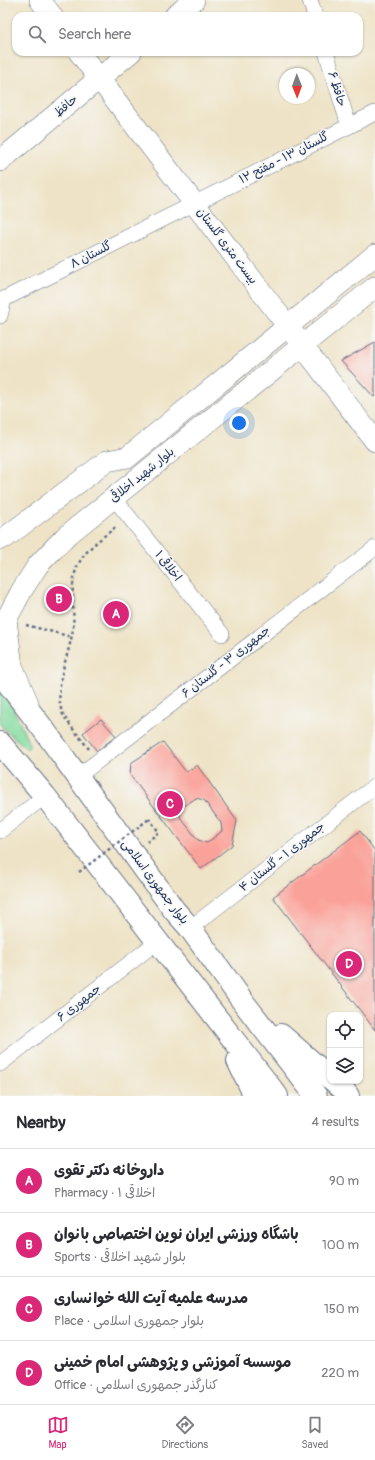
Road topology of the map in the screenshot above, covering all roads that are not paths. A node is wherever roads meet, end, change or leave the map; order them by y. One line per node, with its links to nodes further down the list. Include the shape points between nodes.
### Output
1 (40, 0): 4 (main road)
2 (194, 0): 5 (main road)
3 (310, 0): 6 (street)
4 (49, 12)
5 (180, 12)
6 (314, 12)
7 (82, 56): 10 (main road, بیست متری گلستان)
8 (126, 56): 10 (main road, حافظ)
9 (327, 56): 12 (street, حافظ ۶)
10 (99, 78): 13 (main road, حافظ); 14 (main road, بیست متری گلستان)
11 (375, 113): 12 (street, گلستان ۱۳ - مفتح ۱۲)
12 (349, 126): 14 (street, گلستان ۱۳ - مفتح ۱۲)
13 (0, 161)
14 (194, 203): 17 (street, گلستان ۸); 19 (main road, بیست متری گلستان)
15 (375, 255): 19 (main road, بلوار شهید اخلاقی)
16 (375, 287): 20 (main road, بلوار شهید اخلاقی)
17 (2, 294): 18 (street, گلستان ۸)
18 (0, 316)
19 (288, 326): 20 (main road, بیست متری گلستان); 23 (main road, بلوار شهید اخلاقی, via 128,457 107,461)
20 (303, 346): 21 (main road, بیست متری گلستان); 22 (main road, بلوار شهید اخلاقی)
21 (375, 441)
22 (114, 498): 25 (street, اخلاقی ۱); 27 (main road, بلوار شهید اخلاقی, via 66,537 38,565 6,620 12,666)
23 (0, 539)
24 (375, 548): 29 (street, جمهوری ۳ - گلستان ۶)
25 (222, 634)
26 (0, 673): 27 (main road, بلوار جمهوری اسلامی)
27 (33, 714): 29 (main road, بلوار جمهوری اسلامی)
28 (0, 743): 31 (main road)
29 (77, 776): 33 (main road, بلوار جمهوری اسلامی, via 174,910)
30 (375, 786): 33 (street, جمهوری ۱ - گلستان ۴)
31 (45, 796): 32 (street); 34 (main road)
32 (0, 831)
33 (190, 928): 35 (main road, بلوار جمهوری اسلامی)
34 (158, 941): 36 (main road); 37 (street, جمهوری ۶)
35 (244, 1003): 38 (main road); 40 (main road, بلوار جمهوری اسلامی)
36 (219, 1022): 41 (main road); 42 (main road)
37 (0, 1064)
38 (327, 1075)
39 (337, 1084): 43 (main road)
40 (314, 1093)
41 (255, 1096)
42 (277, 1096)
43 (348, 1096)

